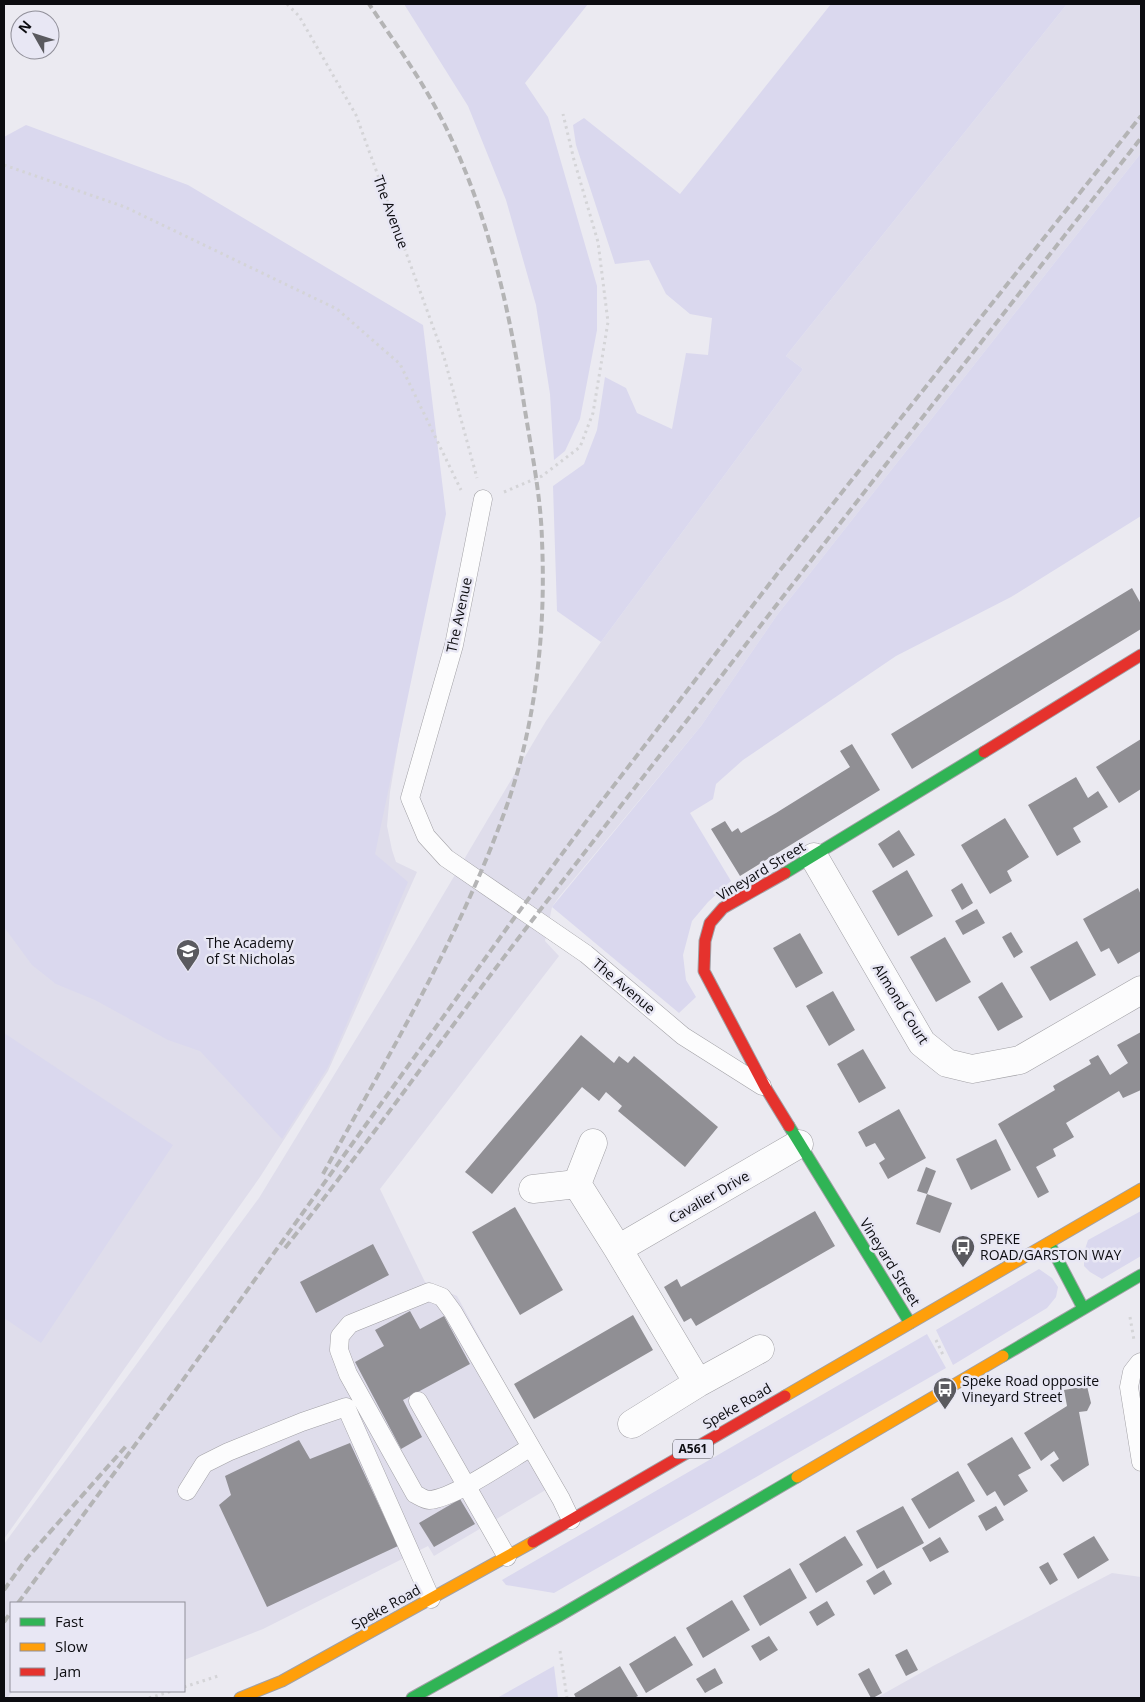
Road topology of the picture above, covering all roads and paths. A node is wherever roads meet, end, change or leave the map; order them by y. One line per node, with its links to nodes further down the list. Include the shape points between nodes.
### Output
1 (287, 4): 4 (path, The Avenue, via 299,16 356,115 444,356)
2 (563, 114): 4 (path, via 598,242 608,322 593,413 580,447 558,466 528,484)
3 (4, 166): 5 (path, via 125,207 337,309 400,364)
4 (483, 499): 5 (lane, The Avenue)
5 (478, 525): 9 (lane, The Avenue, via 454,645 410,798 426,836 446,858 586,954 683,1036)
6 (1141, 655): 7 (main road, Vineyard Street)
7 (814, 857): 8 (street, Almond Court, via 922,1043 947,1063 972,1069 1020,1060); 9 (main road, Vineyard Street, via 723,908 710,923 705,941 704,971)
8 (1141, 990)
9 (765, 1087): 11 (main road, Vineyard Street)
10 (593, 1143): 12 (street)
11 (799, 1144): 16 (street, Cavalier Drive); 19 (main road, Vineyard Street)
12 (577, 1184): 13 (street); 16 (street)
13 (533, 1189)
14 (1141, 1190): 15 (main road, Speke Road / A561)
15 (1049, 1243): 18 (main road); 19 (main road, Speke Road / A561)
16 (618, 1249): 24 (street)
17 (1141, 1276): 18 (main road)
18 (1083, 1308): 38 (main road, via 559,1616)
19 (910, 1323): 31 (main road, Speke Road / A561)
20 (932, 1333): 22 (path)
21 (760, 1349): 24 (street)
22 (945, 1358)
23 (1141, 1362): 28 (lane, via 1132,1372 1130,1387)
24 (698, 1383): 26 (street)
25 (418, 1401): 29 (lane)
26 (632, 1424)
27 (531, 1447): 29 (lane); 29 (lane, via 442,1297 429,1292 350,1324 340,1336 339,1350 348,1374 415,1494 428,1500); 31 (lane)
28 (1141, 1462)
29 (466, 1486): 32 (lane)
30 (187, 1491): 33 (lane, via 204,1464 346,1407)
31 (571, 1520): 32 (main road, Speke Road / A561)
32 (507, 1557): 33 (main road, Speke Road / A561)
33 (431, 1599): 37 (main road, Speke Road / A561, via 282,1681)
34 (560, 1651): 39 (path)
35 (169, 1692): 36 (path)
36 (149, 1698)
37 (240, 1698)
38 (412, 1698)
39 (567, 1698)

